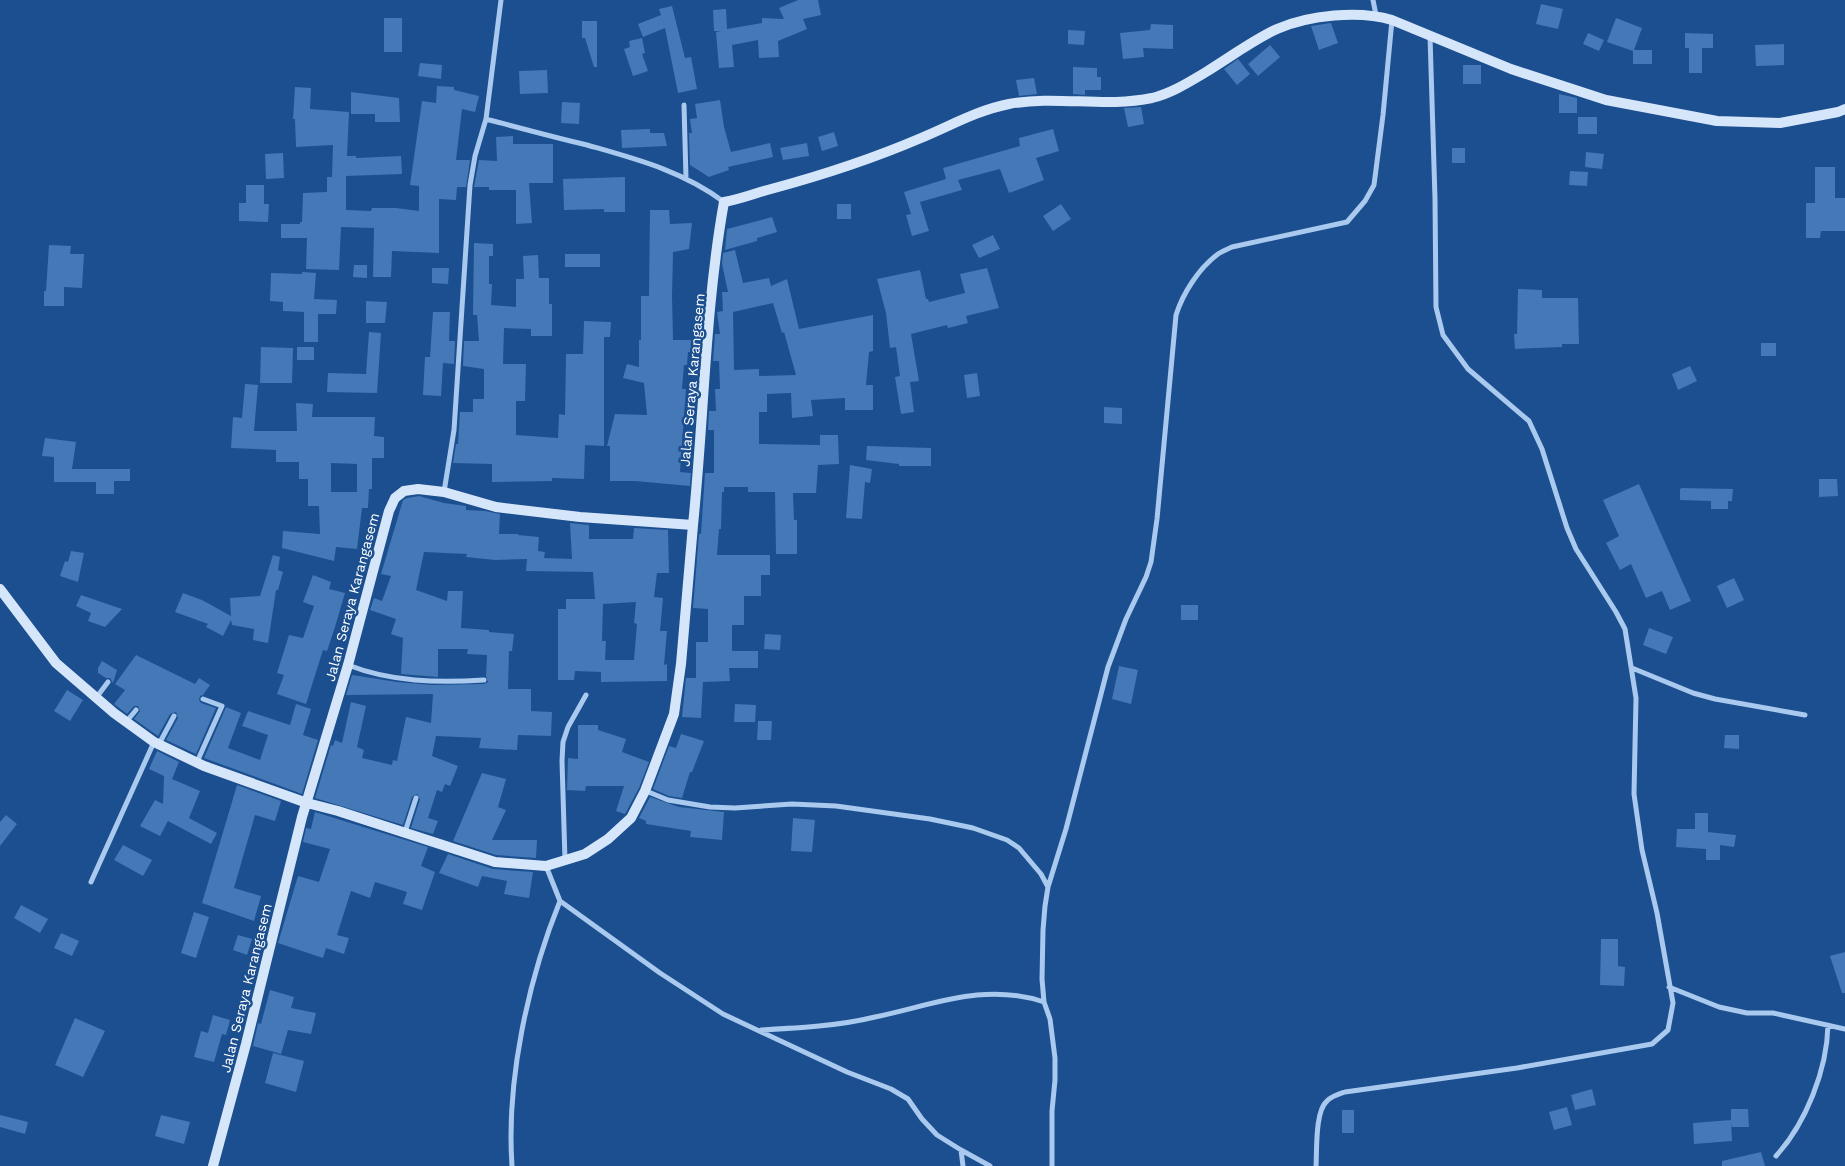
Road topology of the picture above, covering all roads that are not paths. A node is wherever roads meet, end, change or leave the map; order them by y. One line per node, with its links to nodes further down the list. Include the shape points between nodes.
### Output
1 (501, 0): 8 (street)
2 (1374, 0): 3 (street)
3 (1376, 15): 4 (street); 10 (street, via 1296,22 1277,30 1182,88 1152,98 1121,102 1010,104 984,111 850,166)
4 (1392, 20): 5 (street); 34 (street, via 1374,186 1365,201 1347,222 1218,253 1198,275 1180,303 1171,355 1151,562 1108,667)
5 (1430, 36): 7 (street, via 1511,70 1606,100 1717,121 1780,123); 15 (street, via 1438,320 1443,335 1468,369 1529,421 1542,449 1576,549 1626,629)
6 (684, 106): 9 (street)
7 (1845, 109)
8 (486, 119): 9 (street, via 639,159); 11 (street, via 470,185 454,430)
9 (686, 178): 10 (street)
10 (724, 202): 12 (street, Jalan Seraya Karangasem, via 711,306)
11 (444, 492): 12 (street, Jalan Seraya Karangasem, via 496,507); 14 (street, Jalan Seraya Karangasem, via 418,489 404,491 395,498)
12 (693, 525): 27 (street, via 674,714)
13 (0, 589): 19 (street, via 56,663)
14 (348, 665): 16 (street, via 376,675 417,680); 29 (street, Jalan Seraya Karangasem)
15 (1632, 668): 22 (street, via 1715,699); 36 (street, via 1636,698 1636,812)
16 (484, 680)
17 (108, 682): 19 (street)
18 (586, 694): 31 (street, via 563,742)
19 (96, 698): 24 (street)
20 (203, 699): 26 (street, via 222,706)
21 (136, 710): 24 (street)
22 (1805, 715)
23 (174, 716): 25 (street)
24 (126, 722): 25 (street)
25 (157, 743): 26 (street); 33 (street)
26 (197, 763): 29 (street)
27 (645, 791): 31 (street, via 631,818 608,839 585,854); 34 (street, via 668,800 710,806 836,806 973,828 1007,840 1019,848)
28 (416, 798): 30 (street)
29 (307, 802): 30 (street); 43 (street, Jalan Seraya Karangasem)
30 (404, 833): 32 (street, via 495,862)
31 (565, 861): 32 (street)
32 (546, 866): 35 (street)
33 (91, 882)
34 (1048, 887): 37 (street, via 1043,930)
35 (560, 901): 40 (street, via 700,1000); 44 (street, via 531,992 520,1041 510,1123)
36 (1669, 987): 38 (street, via 1719,1007); 48 (street, via 1672,1002 1668,1030 1652,1044 1335,1096 1320,1112)
37 (1044, 1002): 40 (street, via 1021,996 969,995 875,1018); 47 (street, via 1055,1058)
38 (1828, 1024): 39 (street); 42 (street, via 1826,1054 1808,1105 1789,1141)
39 (1845, 1029)
40 (761, 1030): 41 (street, via 908,1099 937,1135)
41 (961, 1150): 45 (street); 46 (street)
42 (1776, 1156)
43 (213, 1166)
44 (512, 1166)
45 (963, 1166)
46 (990, 1166)
47 (1052, 1166)
48 (1316, 1166)

